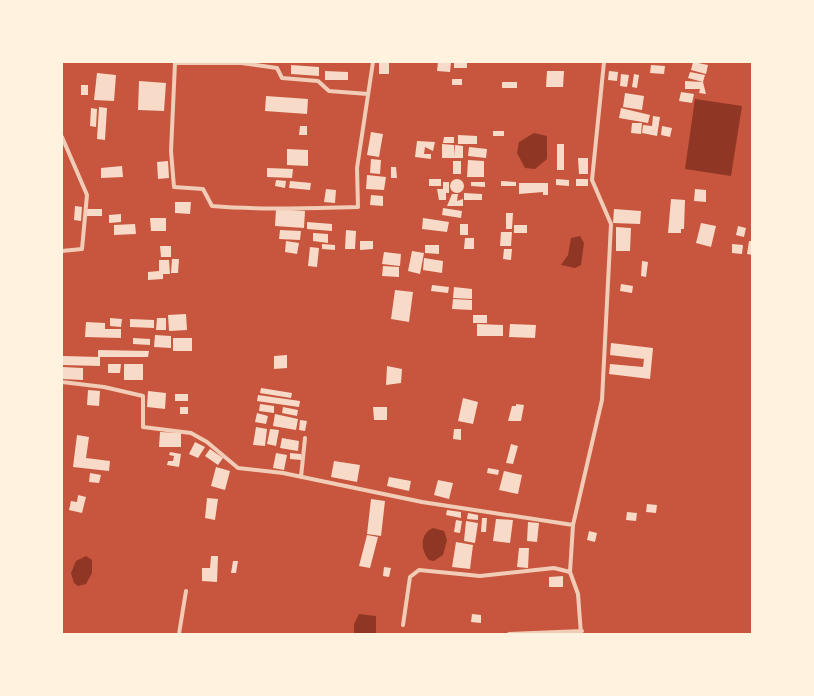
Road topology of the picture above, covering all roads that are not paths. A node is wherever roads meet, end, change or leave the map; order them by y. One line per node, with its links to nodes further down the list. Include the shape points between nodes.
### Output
1 (373, 62): 3 (street)
2 (604, 62): 9 (street, via 592,180 611,224 602,400)
3 (368, 94): 3 (street, via 357,168 358,207 212,206 203,189 174,187 171,151 175,63 241,63 277,68 282,78 318,81 329,91)
4 (62, 137): 5 (street, via 87,195 82,249)
5 (62, 251)
6 (62, 382): 8 (street, via 136,393 143,396 143,427 191,433 238,468)
7 (305, 438): 8 (street)
8 (301, 477): 9 (street, via 422,502)
9 (573, 525): 10 (street)
10 (570, 572): 12 (street, via 554,568 480,576 419,570 410,577); 13 (street, via 578,594)
11 (186, 591): 14 (street)
12 (403, 625)
13 (581, 633): 15 (street)
14 (179, 634)
15 (509, 634)

